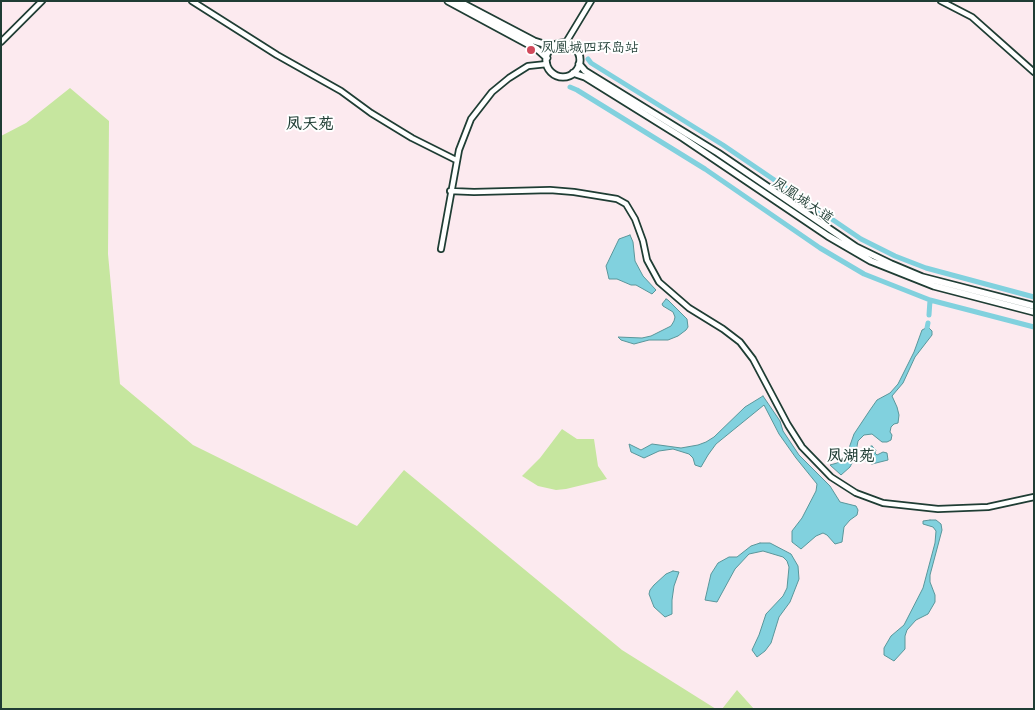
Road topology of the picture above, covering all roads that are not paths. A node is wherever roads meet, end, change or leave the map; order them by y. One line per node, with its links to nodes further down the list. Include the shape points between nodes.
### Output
1 (42, 1): 7 (street)
2 (192, 1): 14 (street, via 412,138)
3 (448, 1): 10 (main road, via 537,49)
4 (458, 1): 9 (main road, via 534,41)
5 (941, 1): 12 (street, via 972,17)
6 (589, 2): 8 (street)
7 (1, 42)
8 (565, 44): 9 (main road); 11 (main road, via 578,53)
9 (553, 47): 10 (main road, via 548,52)
10 (547, 61): 13 (main road, via 553,74 563,77); 14 (street, via 528,66 492,92 466,128)
11 (579, 64): 13 (main road); 17 (main road, 凤凰城大道, via 585,71 712,150 856,247 922,277)
12 (1034, 72)
13 (573, 73): 18 (main road, 凤凰城大道, via 585,77 674,132 828,236 871,261 934,286)
14 (456, 160): 15 (street)
15 (450, 191): 16 (street); 19 (street, via 550,190 617,199 626,204 659,282 681,302 729,333 744,347 802,447 831,477 856,493 883,503 938,509 988,507)
16 (441, 249)
17 (1034, 306)
18 (1034, 312)
19 (1034, 497)

